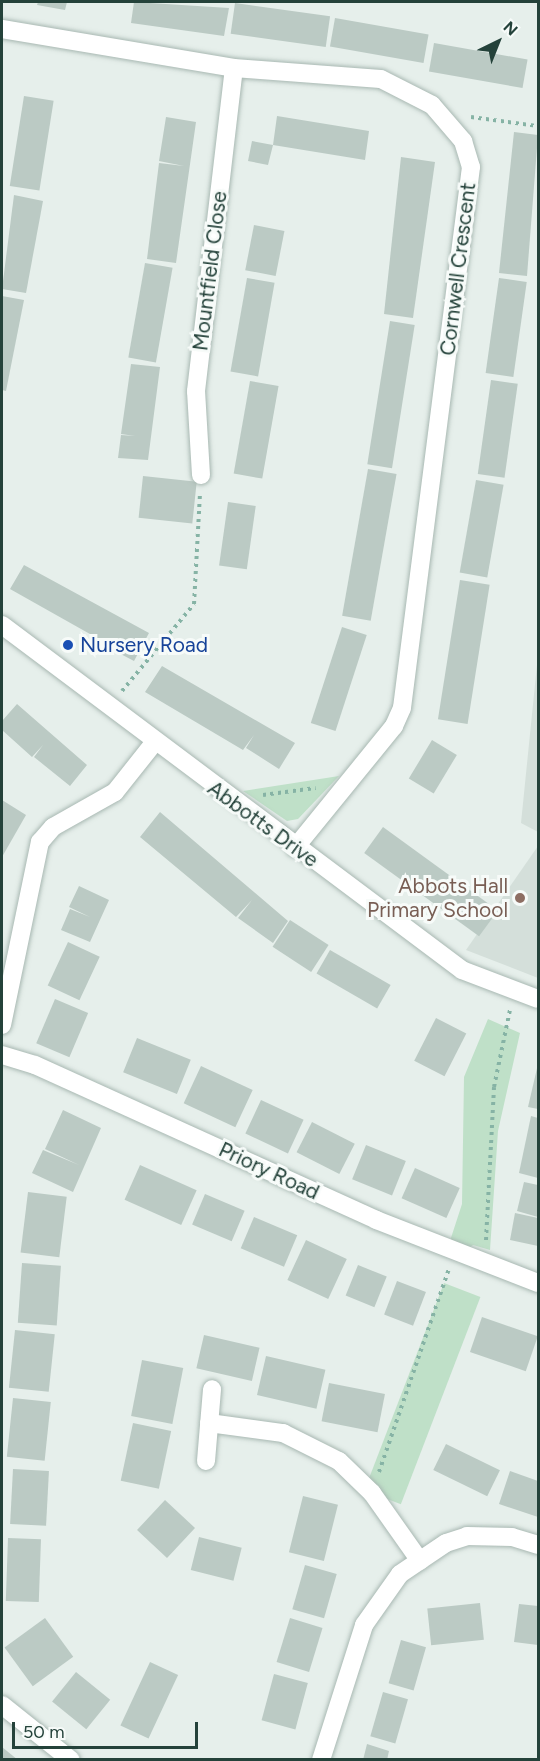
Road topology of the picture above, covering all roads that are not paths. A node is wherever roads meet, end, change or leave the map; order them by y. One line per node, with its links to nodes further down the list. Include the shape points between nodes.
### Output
1 (2, 29): 2 (street, Cornwell Crescent)
2 (234, 68): 3 (street, Mountfield Close, via 196,391); 6 (street, Cornwell Crescent, via 381,79 409,90 442,114 463,141 471,167 406,684 393,726)
3 (201, 475)
4 (2, 625): 5 (street, Abbotts Drive)
5 (154, 743): 6 (street, Abbotts Drive); 8 (street, via 115,792 53,827 40,842)
6 (295, 848): 7 (street, Abbotts Drive, via 462,970)
7 (538, 999)
8 (2, 1025)
9 (2, 1055): 10 (street, Priory Road, via 485,1265)
10 (538, 1283)
11 (212, 1389): 12 (street)
12 (209, 1423): 13 (street); 15 (street, via 283,1433 313,1446 372,1493)
13 (207, 1461)
14 (538, 1545): 15 (street, via 512,1537 467,1536)
15 (420, 1561): 18 (street, via 400,1574 364,1625)
16 (2, 1705): 17 (street)
17 (71, 1760)
18 (321, 1760)

